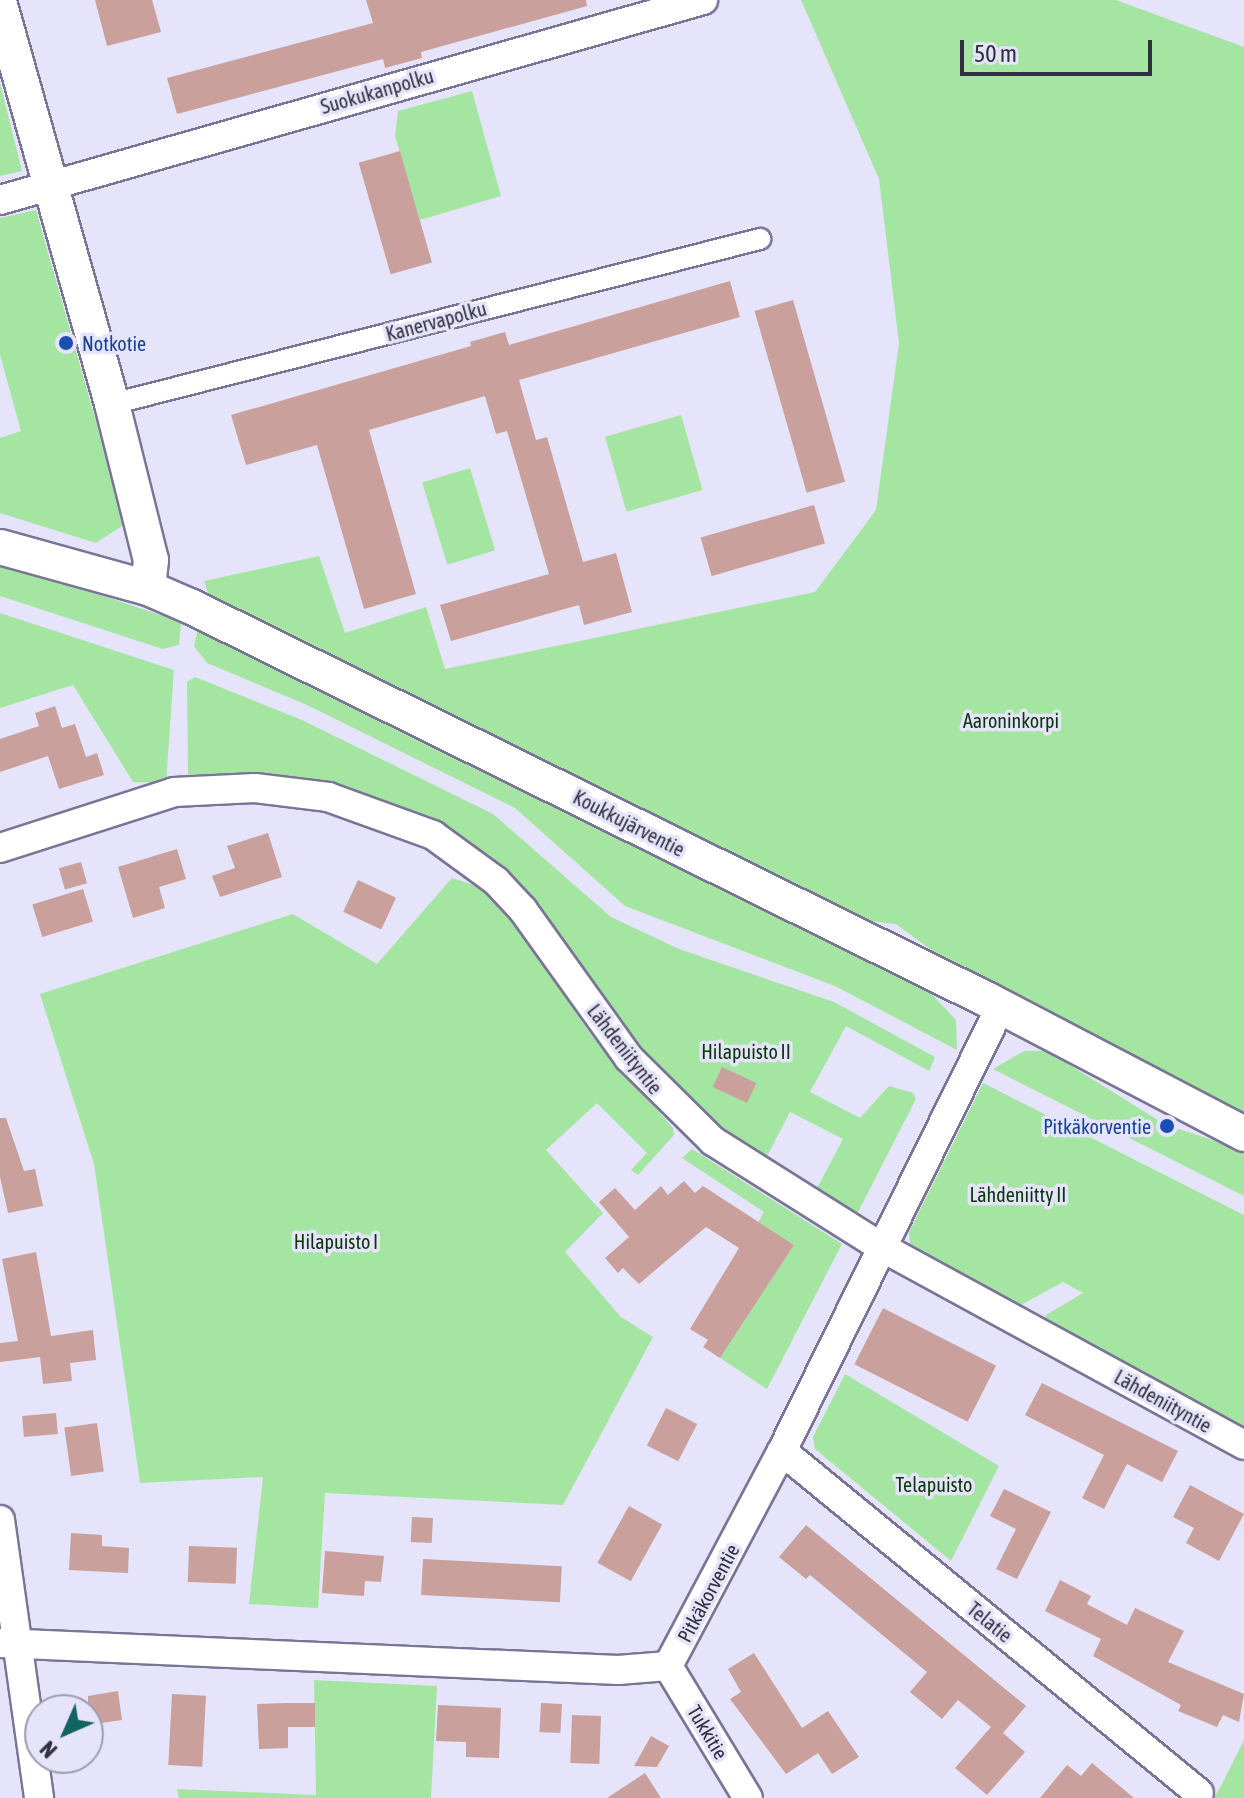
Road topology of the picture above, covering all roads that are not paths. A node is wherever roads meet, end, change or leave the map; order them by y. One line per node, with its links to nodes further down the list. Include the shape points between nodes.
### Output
1 (703, 0): 3 (street, Suokukanpolku)
2 (0, 5): 3 (street)
3 (51, 184): 4 (street, Suokukanpolku); 6 (street)
4 (0, 200)
5 (760, 239): 6 (street, Kanervapolku)
6 (112, 404): 8 (street, via 151,560)
7 (0, 547): 8 (street, Koukkujärventie)
8 (148, 588): 10 (street, Koukkujärventie, via 419,715)
9 (0, 848): 12 (street, Lähdeniityntie, via 174,792 291,791 398,819 433,835 496,881 549,942 629,1058 694,1126)
10 (1000, 1007): 11 (street, Koukkujärventie); 12 (street, Pitkäkorventie)
11 (1244, 1134)
12 (883, 1248): 13 (street, Lähdeniityntie); 14 (street, Pitkäkorventie)
13 (1244, 1445)
14 (782, 1451): 17 (street, Pitkäkorventie); 18 (street, Telatie)
15 (0, 1520): 16 (street)
16 (9, 1643): 17 (street, Pitkäkorventie, via 618,1670); 19 (street)
17 (668, 1666): 20 (street, Tukkitie)
18 (1199, 1793)
19 (39, 1798)
20 (748, 1798)

